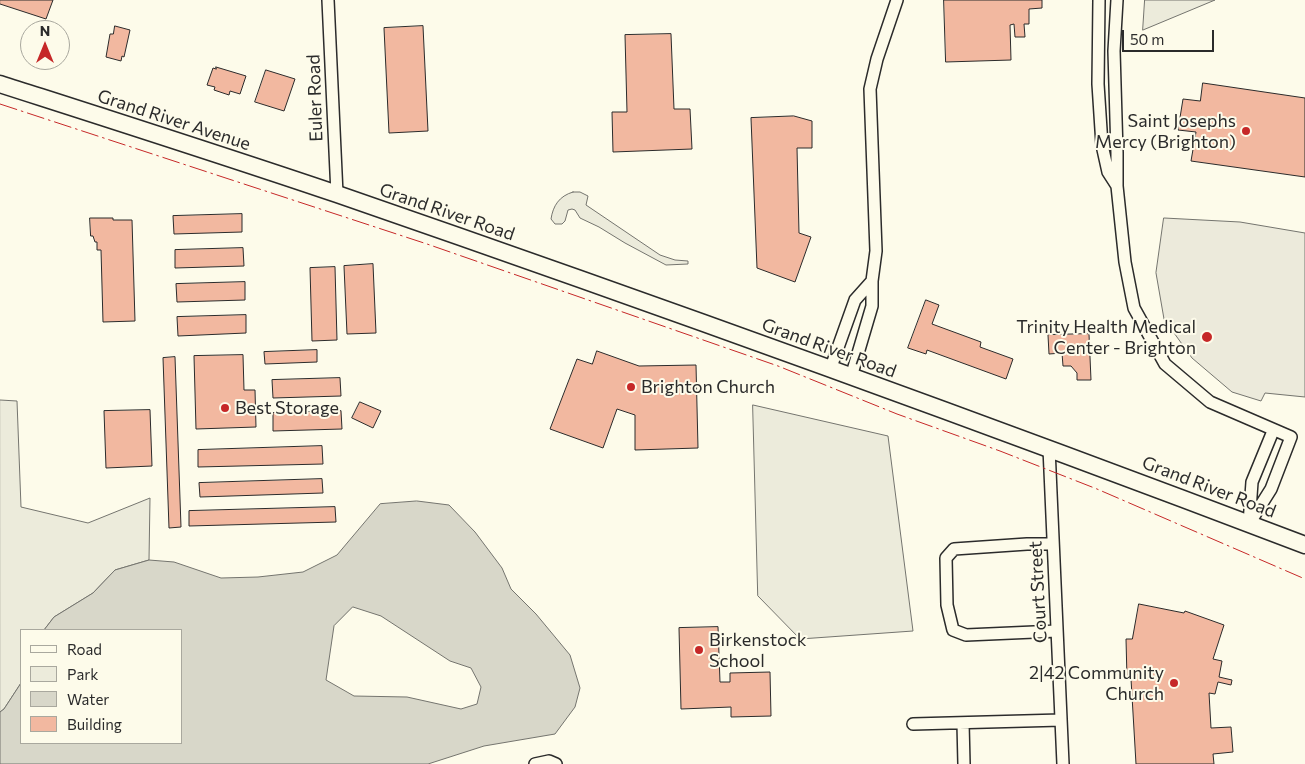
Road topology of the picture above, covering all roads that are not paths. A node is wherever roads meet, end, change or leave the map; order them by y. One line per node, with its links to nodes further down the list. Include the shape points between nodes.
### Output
1 (328, 0): 7 (street, Euler Road)
2 (896, 0): 8 (street, via 870,88 876,251)
3 (1099, 0): 6 (street, via 1098,84 1102,145 1108,172)
4 (1117, 0): 6 (street, via 1114,51)
5 (0, 84): 7 (main road, Grand River Avenue)
6 (1117, 186): 11 (street, via 1125,262 1134,308 1165,364 1210,402)
7 (336, 194): 9 (main road, Grand River Road)
8 (872, 281): 9 (street, via 856,300); 10 (street, via 872,306)
9 (830, 370): 10 (main road, Grand River Road)
10 (851, 377): 12 (main road, Grand River Road)
11 (1273, 431): 13 (street, via 1252,482); 13 (street, via 1291,437 1271,490)
12 (1049, 448): 13 (main road, Grand River Road); 14 (street, Court Street)
13 (1249, 524): 15 (main road, Grand River Road)
14 (1052, 544): 16 (street, Court Street); 16 (street, via 954,548 946,558 947,605 953,630 966,635)
15 (1305, 545)
16 (1057, 631): 17 (street, Court Street)
17 (1061, 720): 18 (street); 23 (street, Court Street)
18 (963, 723): 19 (street); 22 (street)
19 (913, 724)
20 (534, 764): 21 (street, via 549,761)
21 (556, 764)
22 (964, 764)
23 (1063, 764)

